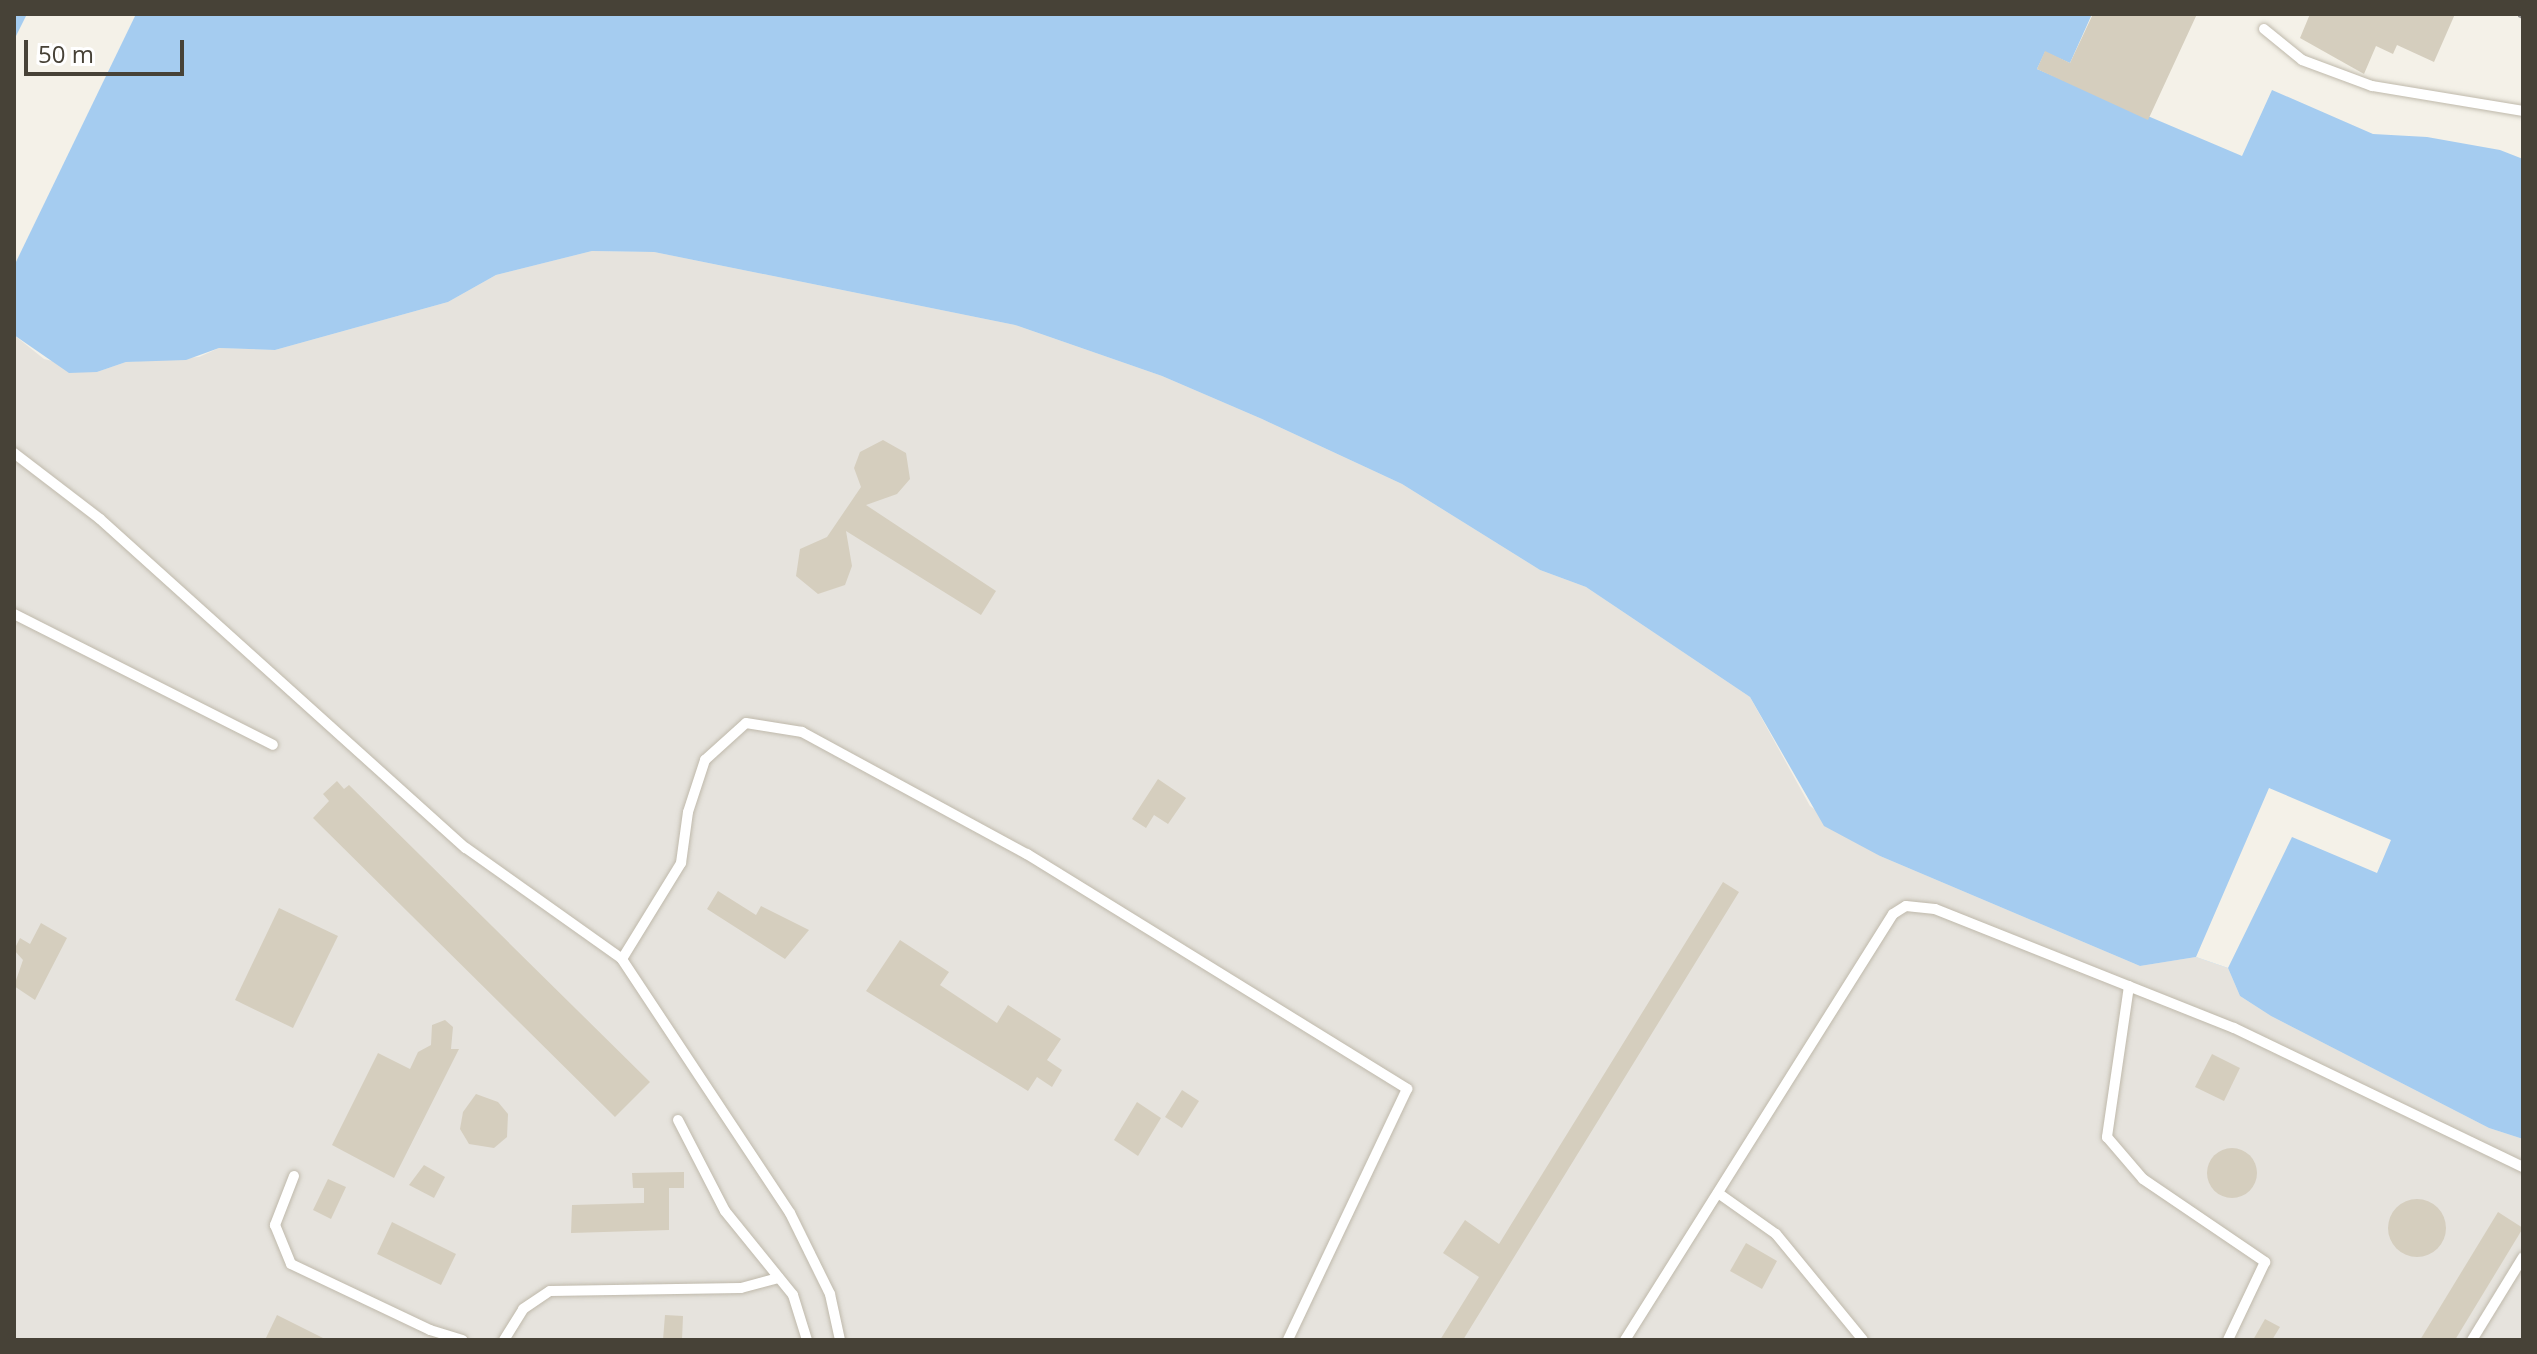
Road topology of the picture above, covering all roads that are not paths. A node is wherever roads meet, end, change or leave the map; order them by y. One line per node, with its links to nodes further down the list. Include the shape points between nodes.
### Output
1 (2264, 29): 2 (lane, via 2302,60 2372,86)
2 (2523, 111)
3 (14, 453): 6 (lane, via 100,519 466,848)
4 (14, 614): 5 (lane)
5 (273, 745)
6 (622, 959): 17 (lane, via 790,1213 830,1294); 18 (lane, via 681,863 688,812 705,760 746,723 802,732 1027,854 1407,1089)
7 (2129, 986): 9 (lane, via 2234,1028); 11 (lane, via 1935,909 1906,906 1893,914); 21 (lane, via 2107,1137 2143,1179 2265,1262)
8 (678, 1120): 13 (lane, via 725,1211)
9 (2523, 1167)
10 (294, 1176): 14 (lane, via 275,1225 291,1264)
11 (1718, 1193): 19 (lane); 20 (lane, via 1776,1234)
12 (2523, 1257): 22 (lane)
13 (779, 1278): 15 (lane, via 741,1288 550,1291 523,1309); 16 (lane, via 793,1295)
14 (462, 1340)
15 (504, 1340)
16 (807, 1340)
17 (840, 1340)
18 (1288, 1340)
19 (1625, 1340)
20 (1863, 1340)
21 (2228, 1340)
22 (2472, 1340)

